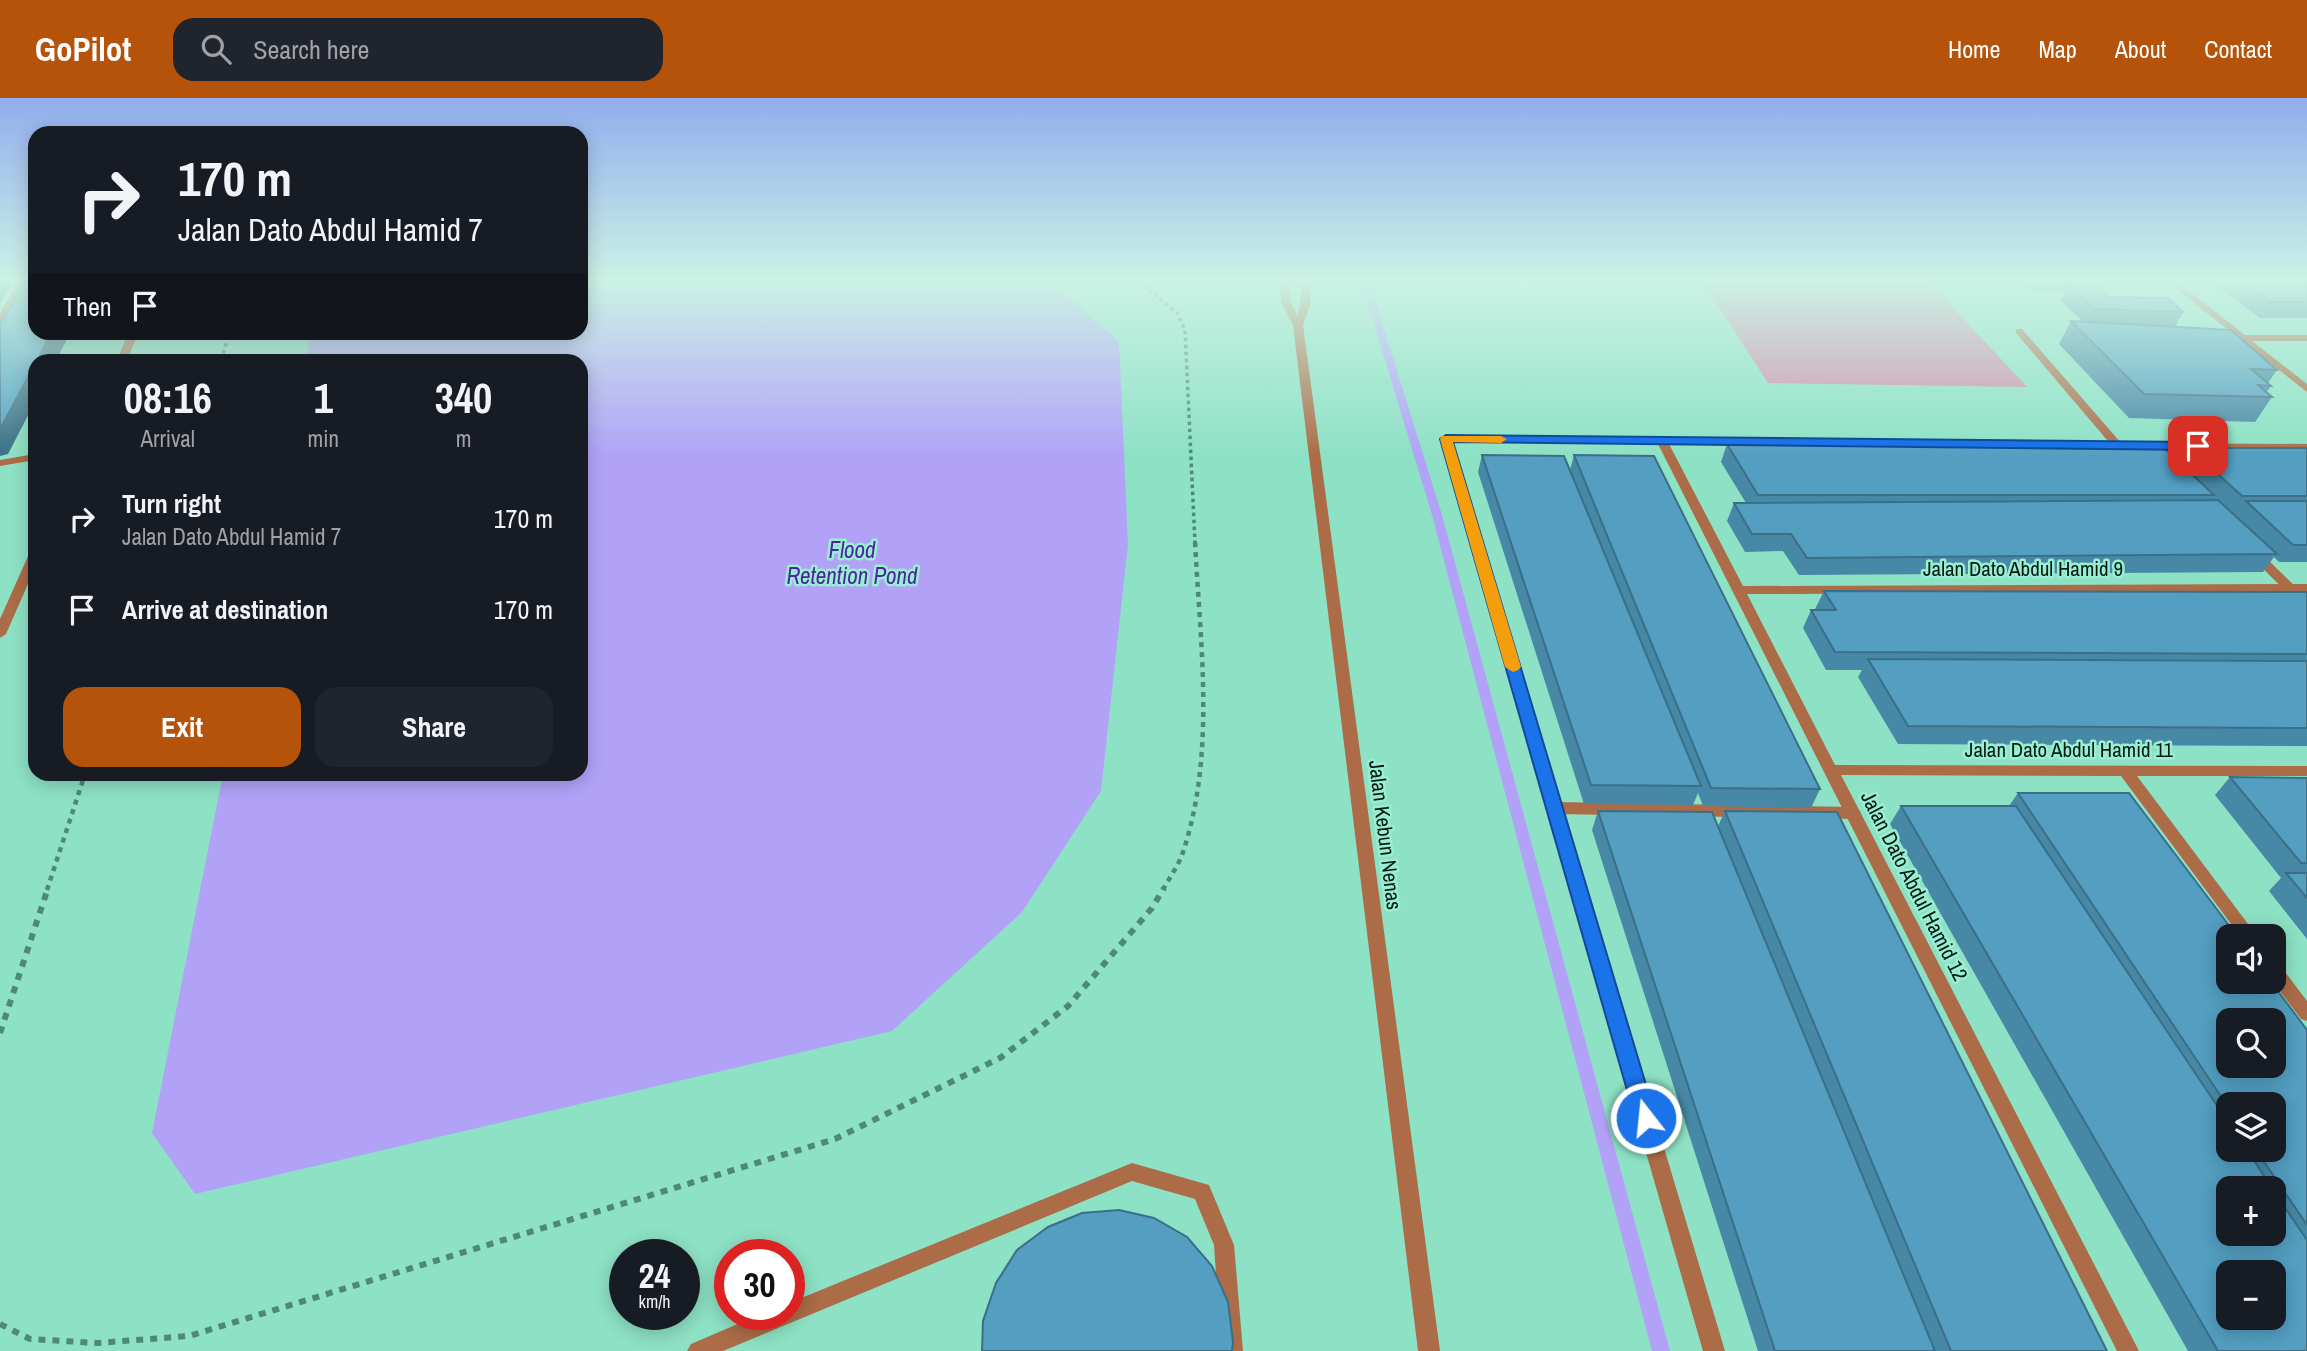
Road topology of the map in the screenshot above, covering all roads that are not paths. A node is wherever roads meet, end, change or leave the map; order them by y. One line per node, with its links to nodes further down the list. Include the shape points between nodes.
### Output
1 (1300, 339): 33 (street, Jalan Kebun Nenas)
2 (2025, 339): 8 (street)
3 (2245, 339): 4 (street)
4 (2307, 389)
5 (1662, 441): 6 (street); 18 (street, Jalan Dato Abdul Hamid 12); 24 (street, via 1446,439)
6 (2049, 444)
7 (2104, 445): 8 (street)
8 (2118, 445): 9 (street)
9 (2143, 446): 10 (street); 11 (street)
10 (2307, 447)
11 (2153, 455)
12 (28, 458): 13 (street)
13 (0, 463)
14 (2241, 540): 16 (street)
15 (28, 570): 20 (street)
16 (2290, 587): 17 (street, Jalan Dato Abdul Hamid 9); 18 (street, Jalan Dato Abdul Hamid 9); 19 (street)
17 (2307, 588)
18 (1739, 590): 21 (street, Jalan Dato Abdul Hamid 12)
19 (2307, 605)
20 (0, 634)
21 (1831, 770): 22 (street, Jalan Dato Abdul Hamid 11); 25 (street, Jalan Dato Abdul Hamid 12)
22 (2125, 771): 23 (street, Jalan Dato Abdul Hamid 11); 26 (street)
23 (2307, 771)
24 (1554, 808): 25 (street); 34 (street)
25 (1853, 813): 35 (street, Jalan Dato Abdul Hamid 12)
26 (2240, 924)
27 (2286, 986): 28 (street)
28 (2307, 1014)
29 (805, 1307): 32 (street, via 1132,1172 1202,1192 1224,1245)
30 (749, 1330): 31 (street)
31 (698, 1351)
32 (1232, 1351)
33 (1429, 1351)
34 (1714, 1351)
35 (2128, 1351)

